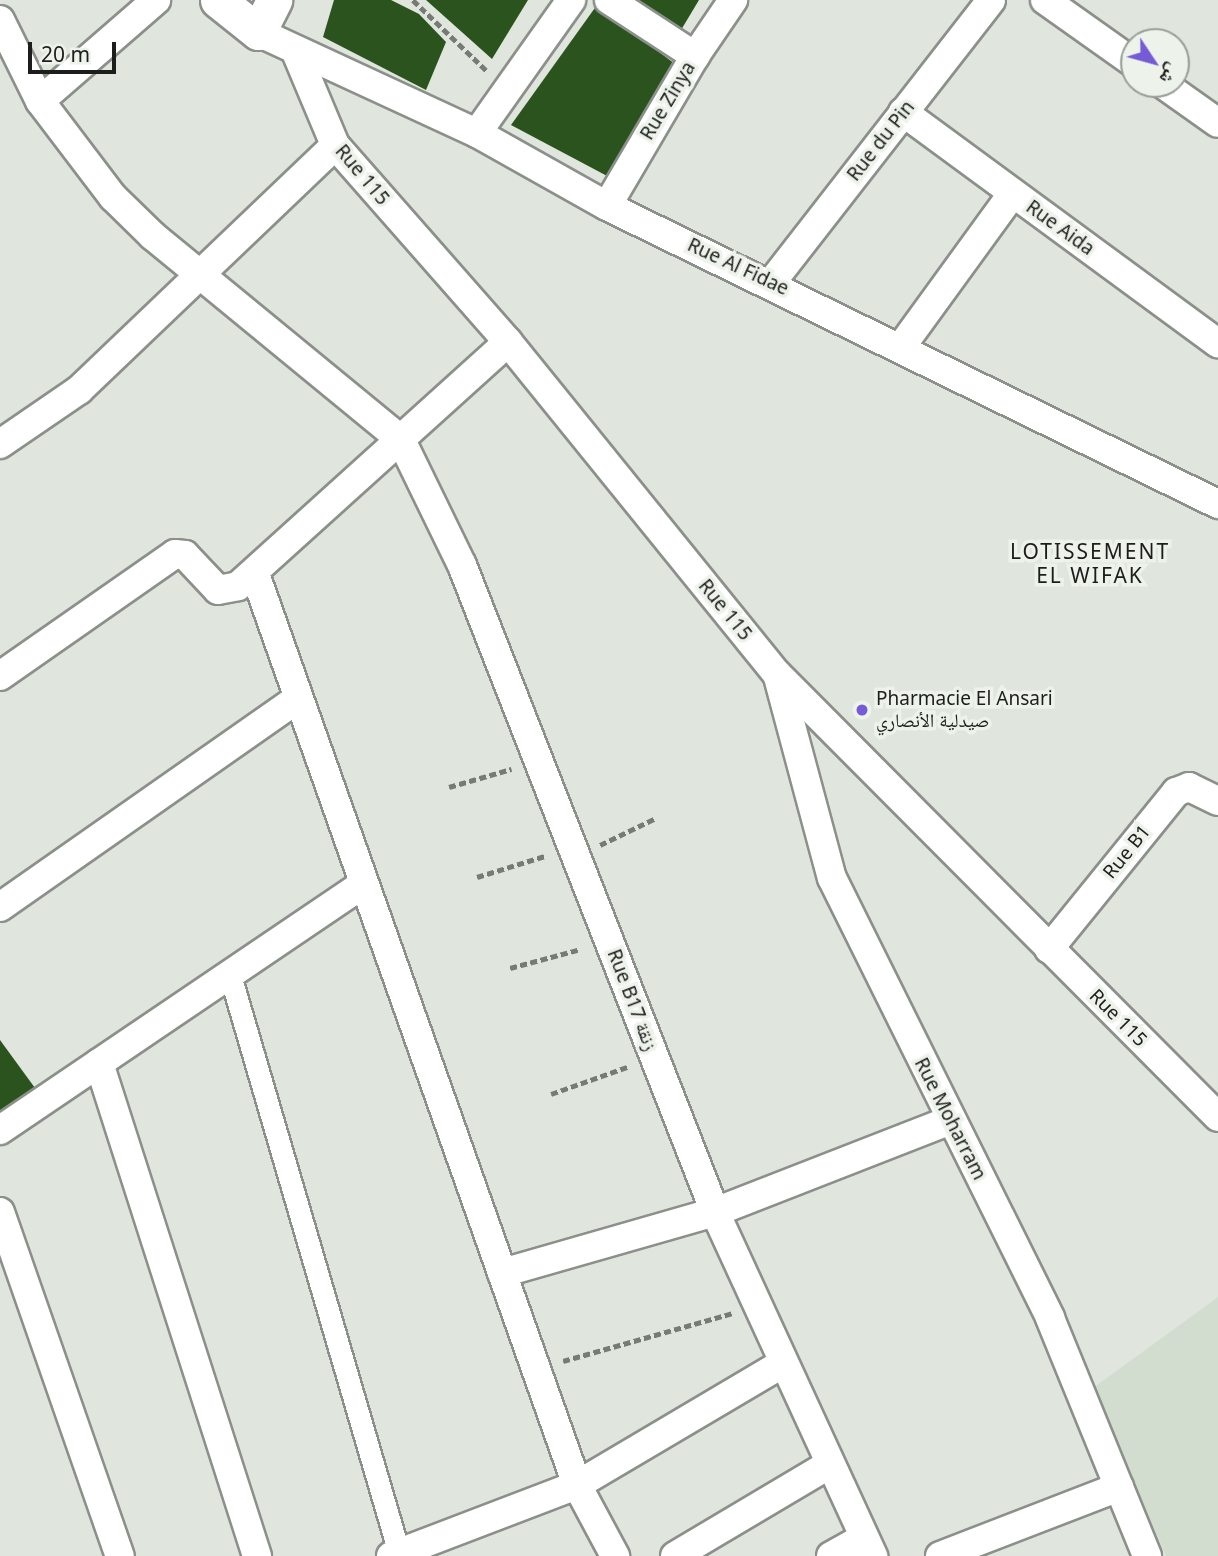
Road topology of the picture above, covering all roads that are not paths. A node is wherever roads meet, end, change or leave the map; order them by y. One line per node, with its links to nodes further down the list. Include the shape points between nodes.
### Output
1 (156, 0): 15 (street)
2 (218, 0): 10 (street)
3 (274, 0): 10 (street)
4 (571, 0): 18 (street)
5 (609, 0): 13 (street)
6 (733, 0): 13 (street, Rue Zinya)
7 (991, 0): 16 (street, Rue du Pin)
8 (1045, 0): 12 (street)
9 (0, 20): 15 (street)
10 (258, 32): 11 (street, Rue Al Fidae)
11 (296, 52): 18 (street, Rue Al Fidae); 19 (street, Rue 115)
12 (1120, 53)
13 (695, 56): 21 (street, Rue Zinya)
14 (1183, 98): 17 (street)
15 (40, 101): 22 (street, via 113,197)
16 (903, 113): 20 (street, Rue Aida); 23 (street, Rue du Pin)
17 (1218, 123)
18 (477, 133): 21 (street, Rue Al Fidae)
19 (335, 145): 22 (street); 24 (street, Rue 115)
20 (1013, 193): 25 (street, Rue Aida); 26 (street)
21 (607, 205): 23 (street, Rue Al Fidae)
22 (200, 274): 27 (street, via 79,390); 28 (street)
23 (771, 282): 26 (street, Rue Al Fidae)
24 (508, 342): 28 (street); 31 (street, Rue 115)
25 (1218, 343)
26 (901, 347): 29 (street, Rue Al Fidae)
27 (5, 430)
28 (401, 440): 30 (street); 44 (street, Rue B17 زنقة, via 462,565)
29 (1218, 504)
30 (256, 574): 32 (street, via 222,591 185,555 175,554); 33 (street)
31 (777, 674): 37 (street, Rue 115); 41 (street, Rue Moharram, via 832,878)
32 (0, 676)
33 (298, 698): 35 (street); 36 (street)
34 (1218, 801): 37 (street, Rue B1, via 1189,787 1176,792)
35 (363, 884): 38 (street); 45 (street)
36 (0, 907)
37 (1049, 949): 40 (street, Rue 115)
38 (230, 975): 39 (street); 52 (street)
39 (99, 1063): 42 (street); 54 (street)
40 (1218, 1117)
41 (951, 1121): 44 (street); 49 (street, Rue Moharram, via 1050,1318)
42 (0, 1130)
43 (0, 1212): 53 (street)
44 (715, 1212): 45 (street); 46 (street, Rue B17 زنقة)
45 (502, 1273): 48 (street)
46 (783, 1363): 47 (street, Rue B17 زنقة); 48 (street)
47 (828, 1465): 50 (street, Rue B17 زنقة); 56 (street)
48 (577, 1485): 51 (street); 55 (street)
49 (1119, 1487): 58 (street); 59 (street, Rue Moharram)
50 (869, 1547): 57 (street)
51 (432, 1548): 52 (street)
52 (395, 1554)
53 (120, 1556)
54 (257, 1556)
55 (615, 1556)
56 (675, 1556)
57 (831, 1556)
58 (940, 1556)
59 (1147, 1556)

